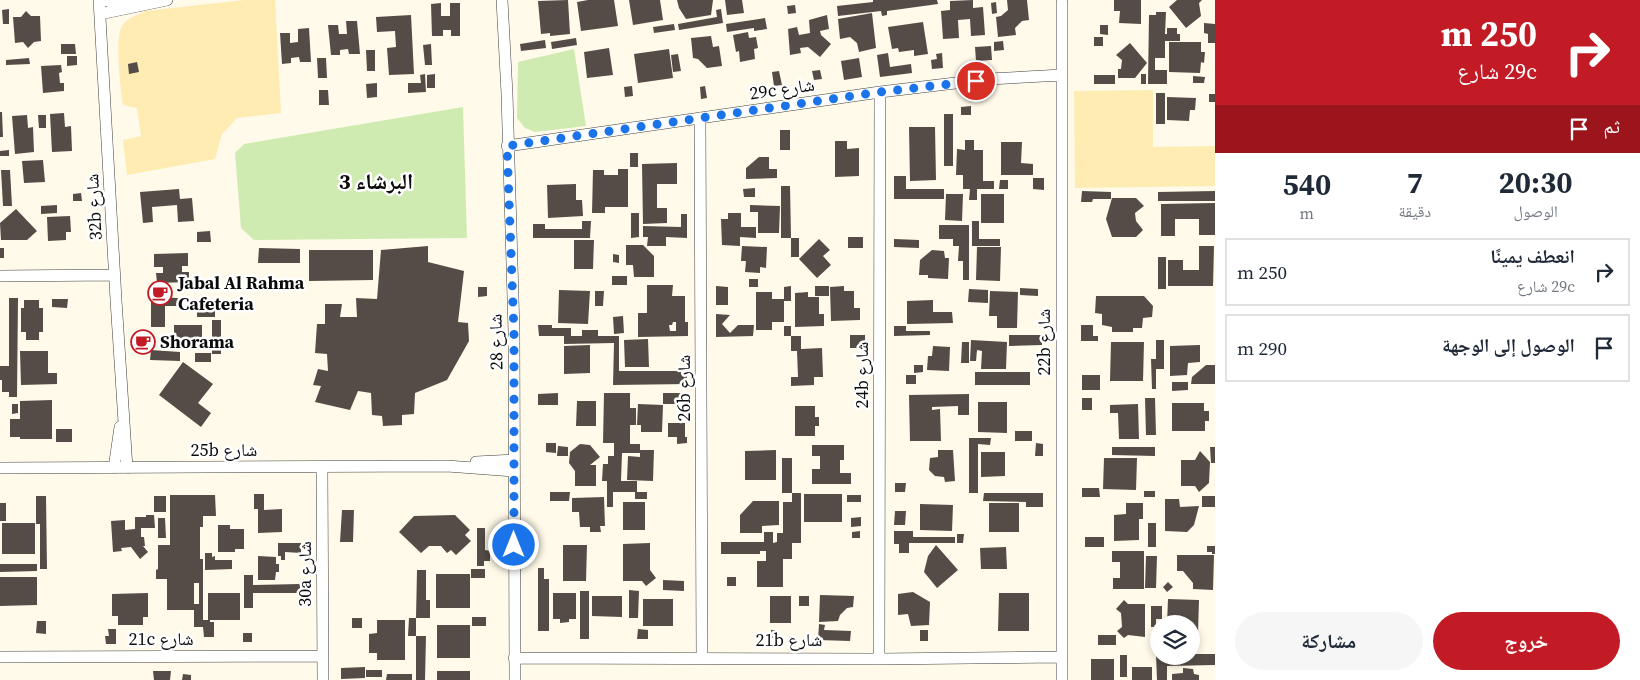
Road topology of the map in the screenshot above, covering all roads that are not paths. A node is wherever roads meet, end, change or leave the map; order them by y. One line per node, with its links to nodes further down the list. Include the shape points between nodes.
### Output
1 (99, 1): 2 (street); 5 (street, 32b شارع)
2 (162, 1): 5 (street)
3 (501, 2): 9 (street, شارع 28)
4 (1062, 3): 6 (street, 22b شارع)
5 (100, 14): 10 (street, 32b شارع)
6 (1062, 75): 7 (street, 29c شارع); 21 (street, 22b شارع)
7 (880, 92): 8 (street, 29c شارع); 23 (street, 24b شارع)
8 (700, 118): 9 (street, 29c شارع); 20 (street, 26b شارع)
9 (507, 146): 13 (street, شارع 28, via 514,332)
10 (115, 275): 11 (street); 12 (street, 32b شارع)
11 (0, 276)
12 (123, 413): 16 (street, 32b شارع); 17 (street, 32b شارع)
13 (514, 465): 14 (street, 25b شارع); 22 (street, شارع 28)
14 (322, 467): 17 (street, 25b شارع); 18 (street, 30a شارع)
15 (0, 468): 16 (street, 25b شارع)
16 (114, 468): 17 (street, 25b شارع)
17 (127, 468)
18 (323, 656): 19 (street, 21c شارع); 24 (street, 30a شارع)
19 (0, 657)
20 (702, 657): 22 (street, 21b شارع); 23 (street, 21b شارع)
21 (1062, 657): 23 (street, 21b شارع); 26 (street, 22b شارع)
22 (514, 658): 25 (street, شارع 28)
23 (880, 659)
24 (323, 680)
25 (514, 680)
26 (1062, 680)

